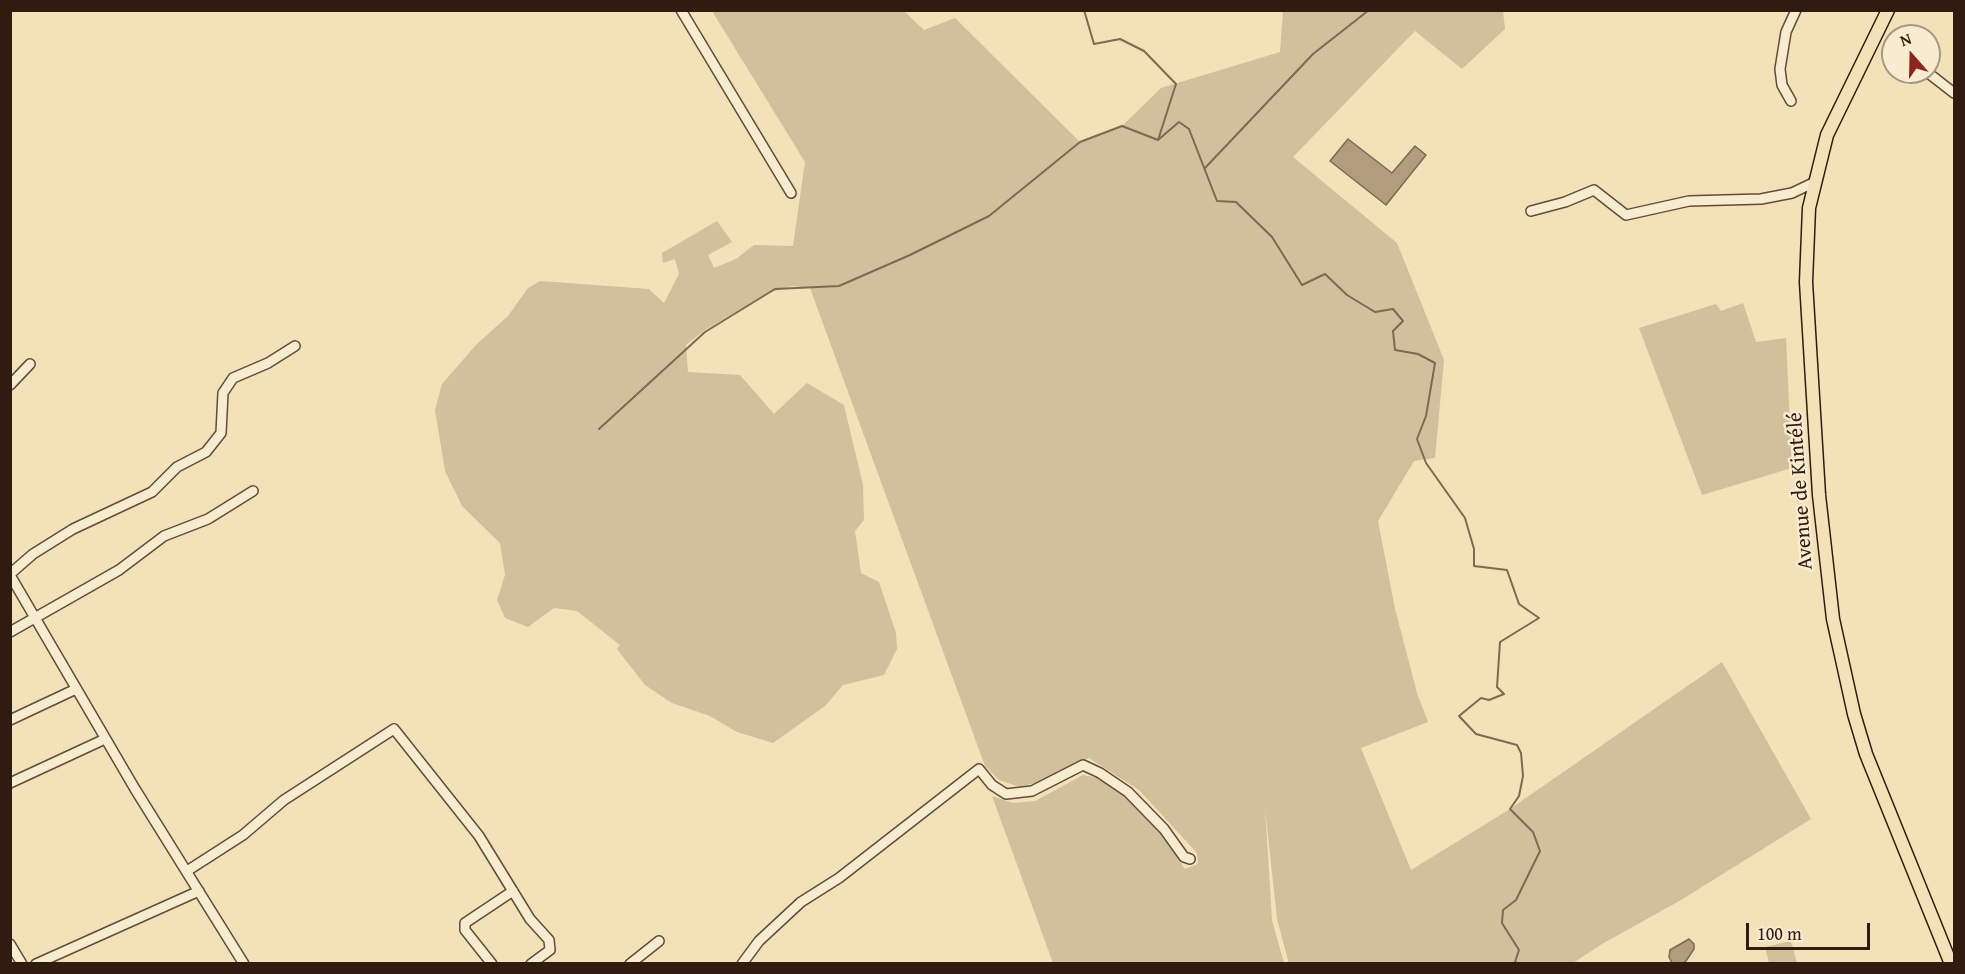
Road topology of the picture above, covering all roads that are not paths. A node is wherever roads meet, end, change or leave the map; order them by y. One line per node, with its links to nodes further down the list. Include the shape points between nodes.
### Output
1 (681, 10): 8 (street)
2 (1796, 10): 6 (street, via 1786,32 1780,69 1782,85)
3 (1888, 10): 7 (main road, Avenue de Kintélé, via 1836,112)
4 (1941, 83): 5 (street)
5 (1954, 93)
6 (1791, 101)
7 (1813, 183): 9 (street, via 1792,193 1761,199 1689,201 1626,215 1594,190); 34 (main road, Avenue de Kintélé, via 1806,282 1820,509 1833,619 1866,754)
8 (791, 193)
9 (1531, 211)
10 (295, 346): 14 (street, via 233,378 223,393 220,433 206,452 177,467 152,492 73,529)
11 (30, 364): 12 (street)
12 (10, 385)
13 (253, 491): 15 (street, via 225,511 164,536 119,570)
14 (10, 574): 15 (street)
15 (35, 618): 16 (street); 17 (street)
16 (10, 632)
17 (76, 689): 18 (street); 19 (street)
18 (10, 720)
19 (105, 739): 20 (street); 22 (street)
20 (10, 783)
21 (1190, 859): 33 (street, via 1184,857 1164,829 1128,792 1083,765 1020,794 1006,794 979,769 839,878 801,902 759,941)
22 (187, 872): 23 (street); 24 (street, via 243,835 284,800 394,729 479,836)
23 (199, 891): 28 (street); 29 (street)
24 (513, 891): 30 (street, via 465,923 465,930); 31 (street, via 549,940 550,950)
25 (659, 941): 32 (street)
26 (10, 944): 27 (street)
27 (17, 960)
28 (36, 963)
29 (244, 963)
30 (492, 963)
31 (531, 963)
32 (630, 963)
33 (742, 963)
34 (1951, 963)

